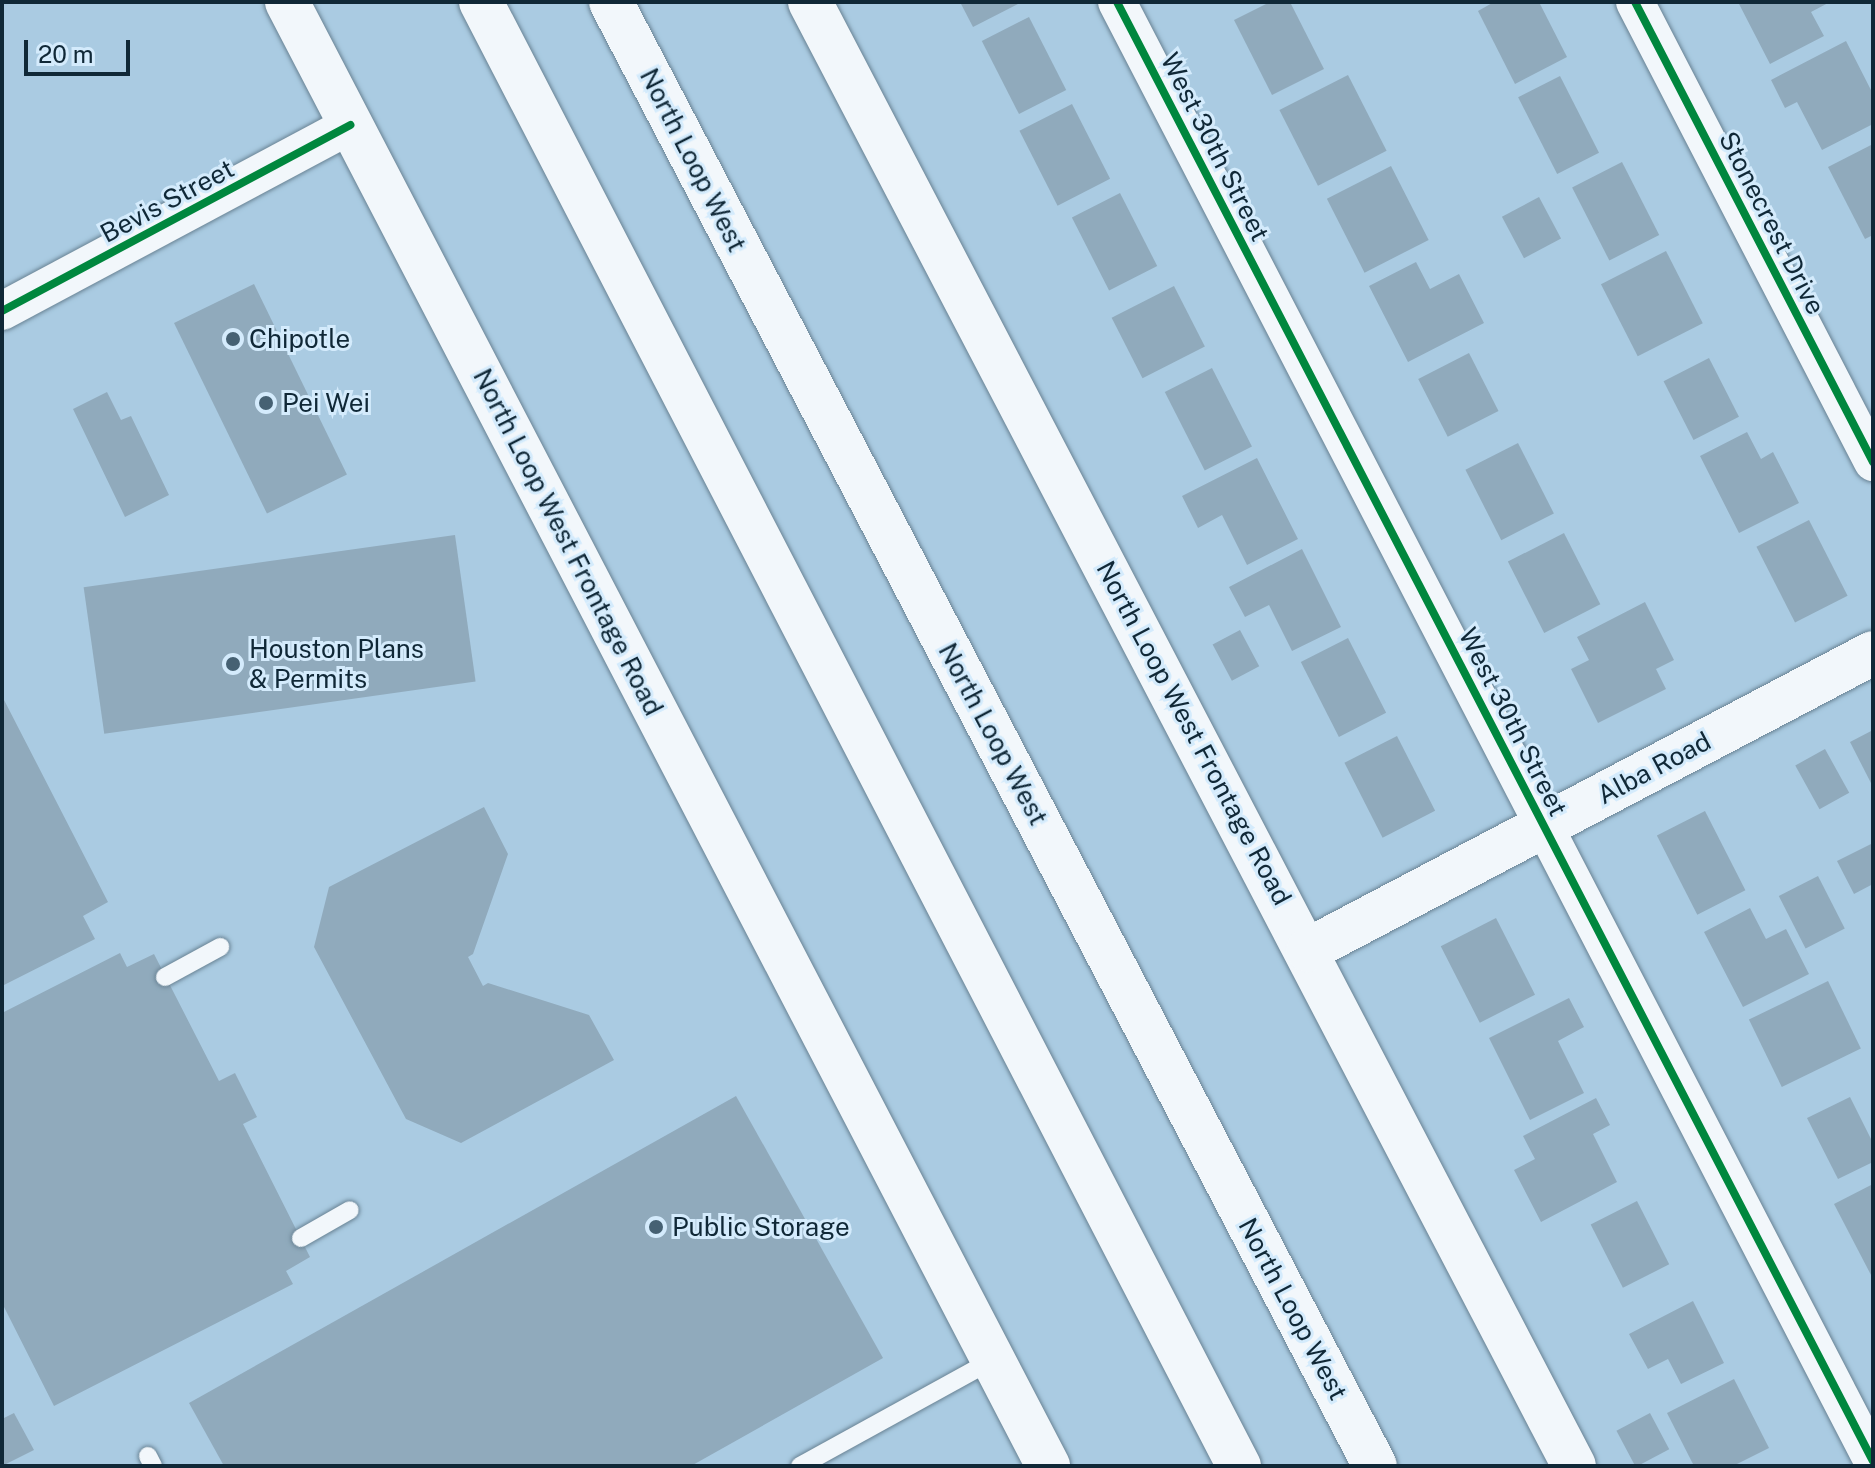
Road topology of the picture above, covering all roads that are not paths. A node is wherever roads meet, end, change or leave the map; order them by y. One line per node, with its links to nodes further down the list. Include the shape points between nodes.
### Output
1 (287, 2): 7 (main road, North Loop West Frontage Road)
2 (481, 2): 21 (main road)
3 (611, 2): 22 (main road, North Loop West)
4 (810, 2): 13 (main road, North Loop West Frontage Road)
5 (1117, 2): 11 (street, West 30th Street)
6 (1635, 2): 9 (street, Stonecrest Drive)
7 (351, 125): 8 (street, Bevis Street); 17 (main road, North Loop West Frontage Road)
8 (2, 311)
9 (1873, 462)
10 (1873, 653): 11 (main road, Alba Road)
11 (1544, 826): 13 (main road, Alba Road); 18 (street, West 30th Street)
12 (220, 947): 14 (lane)
13 (1308, 950): 23 (main road, North Loop West Frontage Road)
14 (165, 977)
15 (350, 1210): 16 (lane)
16 (301, 1238)
17 (993, 1360): 19 (lane); 20 (main road, North Loop West Frontage Road)
18 (1873, 1461)
19 (800, 1466)
20 (1048, 1466)
21 (1239, 1466)
22 (1375, 1466)
23 (1574, 1466)

